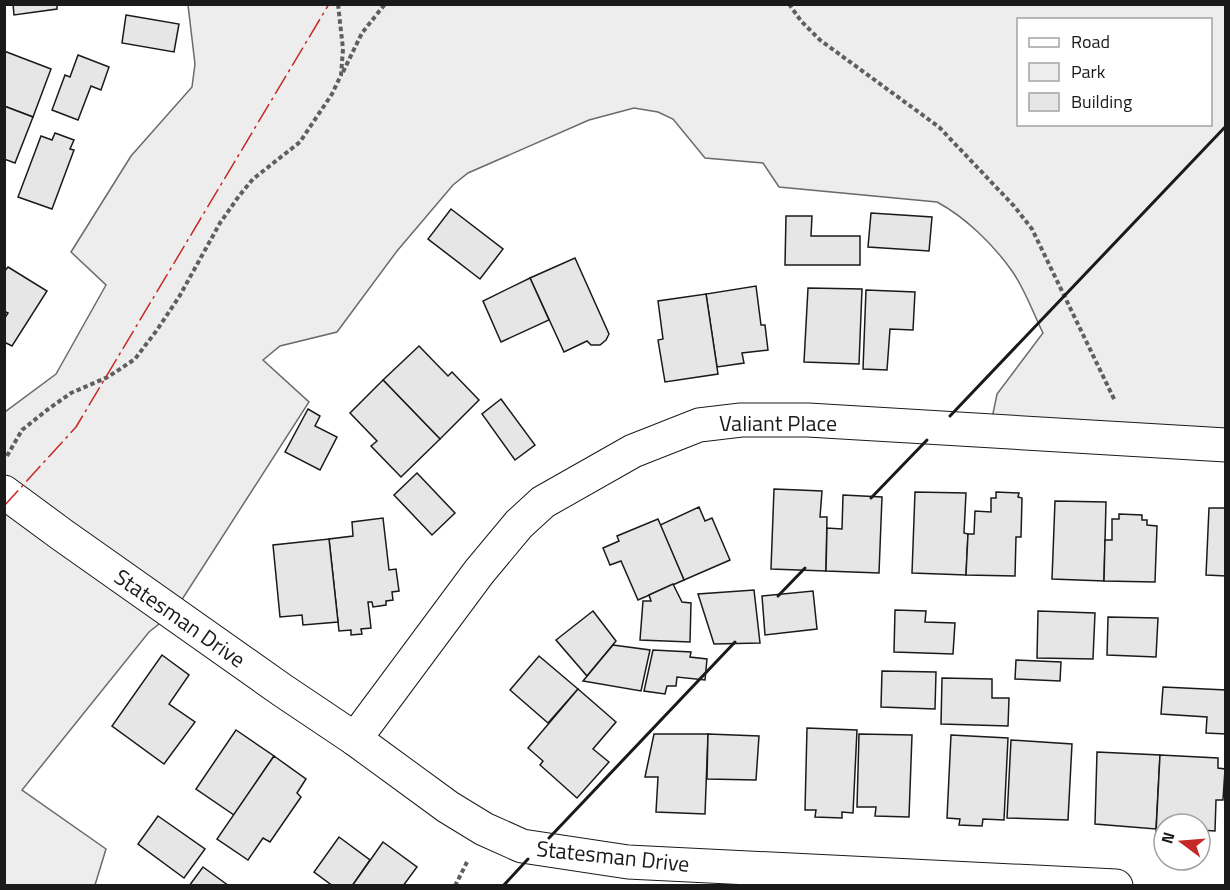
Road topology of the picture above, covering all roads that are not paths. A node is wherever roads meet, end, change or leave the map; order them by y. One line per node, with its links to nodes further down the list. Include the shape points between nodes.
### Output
1 (1226, 445): 3 (street, Valiant Place, via 808,420 741,420 699,425 633,451 543,502 479,572)
2 (4, 492): 3 (street, Statesman Drive)
3 (355, 739): 4 (street, Statesman Drive, via 448,807 522,846 628,862)
4 (1116, 885)

